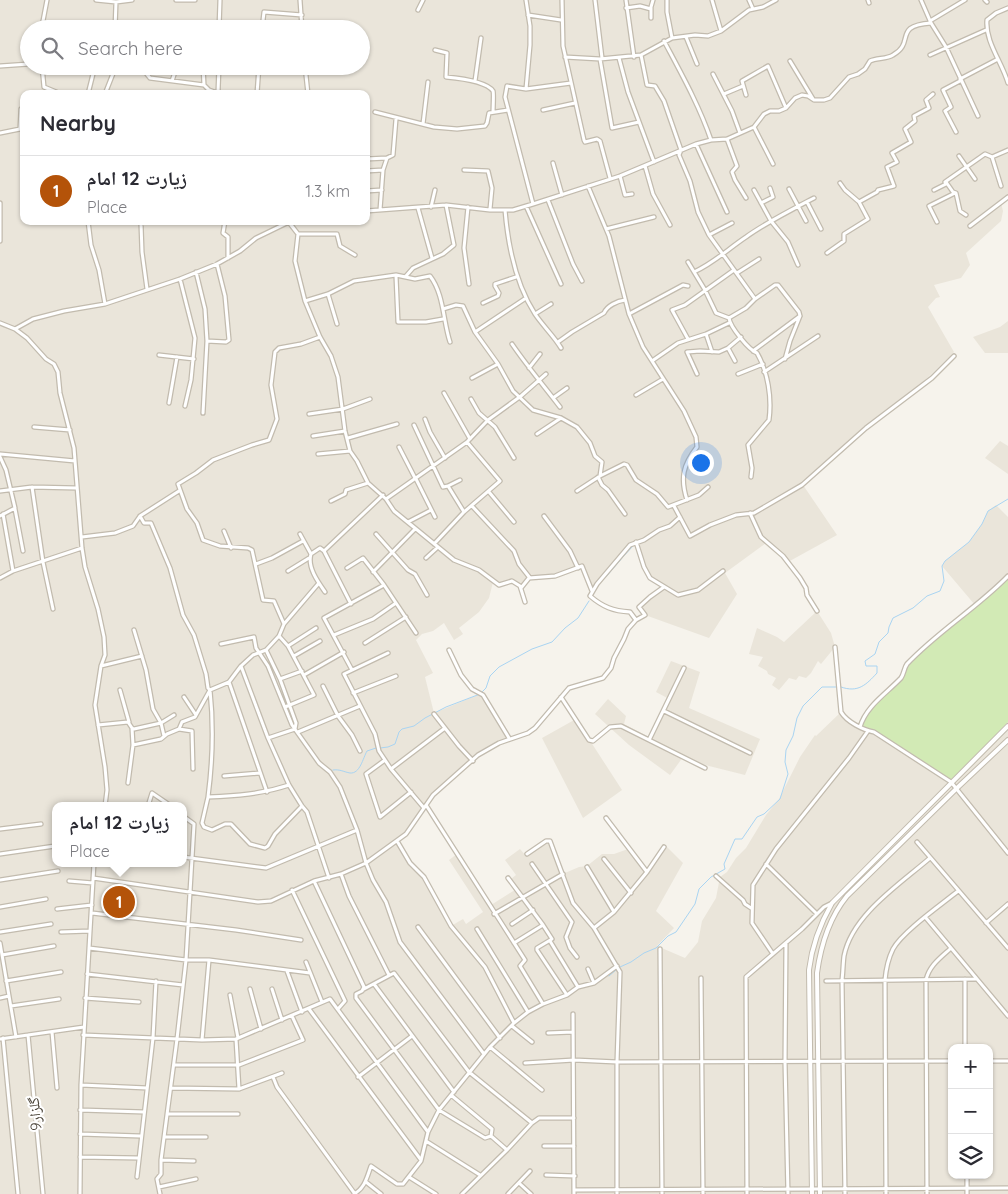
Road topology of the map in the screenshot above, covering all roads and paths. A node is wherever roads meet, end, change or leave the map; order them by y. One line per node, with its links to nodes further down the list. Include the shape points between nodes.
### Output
1 (47, 0): 29 (street)
2 (96, 0): 20 (street)
3 (132, 0): 20 (street)
4 (177, 0): 5 (street)
5 (195, 0)
6 (220, 0): 31 (street)
7 (422, 0): 25 (street)
8 (526, 0): 27 (street)
9 (562, 0): 34 (street)
10 (594, 0): 49 (street)
11 (626, 0): 21 (street)
12 (653, 0): 23 (street)
13 (667, 0): 40 (street)
14 (712, 0): 37 (street)
15 (750, 0): 24 (street)
16 (776, 0): 24 (street)
17 (921, 0): 35 (street)
18 (965, 0): 35 (street)
19 (301, 1): 26 (street)
20 (116, 2): 30 (street)
21 (626, 8): 23 (street, via 640,6); 46 (street)
22 (1008, 8): 36 (street, via 987,20)
23 (651, 9): 28 (street)
24 (753, 9): 37 (street)
25 (418, 10)
26 (302, 15): 32 (street, via 264,12); 33 (street)
27 (528, 15): 34 (street); 73 (street, via 530,44)
28 (651, 18)
29 (43, 20)
30 (115, 20)
31 (219, 20)
32 (263, 20)
33 (302, 20)
34 (561, 20): 47 (street)
35 (930, 22): 42 (street); 84 (street, via 910,27 906,40 893,56 870,61 865,69 849,77 830,98)
36 (986, 30): 42 (street); 50 (street)
37 (721, 31): 38 (street, via 708,36)
38 (686, 37): 40 (street); 52 (street)
39 (481, 38): 67 (street)
40 (672, 38): 41 (street)
41 (664, 42): 44 (street); 101 (street, via 688,85)
42 (946, 47): 45 (street); 65 (street)
43 (435, 50): 67 (street, via 447,53 446,77)
44 (641, 55): 46 (street); 103 (street, via 647,85 655,86 664,101)
45 (930, 55)
46 (634, 56): 48 (street)
47 (565, 57): 49 (street); 69 (street)
48 (619, 58): 49 (street); 93 (street)
49 (601, 59): 93 (street, via 612,128)
50 (998, 59): 65 (street); 70 (street)
51 (790, 61): 84 (street)
52 (697, 64)
53 (20, 65): 54 (street)
54 (0, 66)
55 (713, 74): 81 (street)
56 (43, 75): 74 (street, via 44,87)
57 (93, 75): 75 (street)
58 (112, 75): 76 (street)
59 (147, 75): 66 (street)
60 (174, 75): 66 (street)
61 (204, 75): 71 (street)
62 (219, 75): 78 (street)
63 (258, 75): 79 (street)
64 (306, 75): 80 (street)
65 (960, 80): 91 (street); 97 (street, via 943,90 951,107 945,111)
66 (172, 81): 71 (street)
67 (475, 81): 90 (street, via 493,92)
68 (428, 82): 94 (street)
69 (571, 83): 73 (street); 85 (street)
70 (1008, 83)
71 (204, 85): 77 (street)
72 (743, 86): 81 (street); 83 (street); 86 (street, via 742,81 768,66)
73 (526, 89): 87 (street, via 507,86)
74 (52, 90)
75 (89, 90)
76 (107, 90)
77 (209, 90)
78 (219, 90)
79 (257, 90)
80 (308, 90)
81 (724, 94): 99 (street)
82 (933, 94): 139 (street, via 926,100 930,108 914,116 915,122 906,128 911,142 892,153 897,162 888,168 894,186 878,190)
83 (746, 95)
84 (814, 100): 86 (street, via 802,95)
85 (575, 104): 88 (street); 118 (street, via 585,142 596,139 602,144)
86 (786, 108): 95 (street, via 764,114)
87 (508, 110): 90 (street); 142 (street)
88 (543, 110)
89 (375, 112): 92 (street)
90 (493, 112): 94 (street, via 489,113 487,123 480,127 457,129)
91 (978, 116)
92 (396, 119): 94 (street); 107 (street, via 393,156)
93 (639, 122): 109 (street)
94 (423, 124)
95 (754, 127): 99 (street); 111 (street)
96 (20, 129): 98 (street)
97 (956, 132)
98 (0, 133)
99 (740, 133): 100 (street)
100 (727, 139): 101 (street); 135 (street, via 737,166 732,172 734,180)
101 (711, 140): 102 (street)
102 (696, 144): 103 (street); 153 (street)
103 (681, 150): 109 (street); 170 (street, via 679,155)
104 (1008, 150): 106 (street)
105 (959, 156): 113 (street)
106 (992, 157): 113 (street, via 985,154); 123 (street)
107 (386, 158): 108 (street); 115 (street)
108 (370, 159)
109 (654, 162): 112 (street)
110 (553, 163): 133 (street)
111 (772, 164)
112 (645, 166): 117 (street); 165 (street, via 653,194)
113 (966, 166): 119 (street); 120 (street)
114 (370, 170): 115 (street)
115 (383, 170): 126 (street)
116 (464, 170): 150 (street, via 488,170 492,188)
117 (620, 176): 118 (street); 132 (street, via 625,195)
118 (610, 178): 122 (street)
119 (975, 179)
120 (945, 182): 129 (street); 131 (street)
121 (840, 183): 139 (street)
122 (588, 186): 133 (street); 167 (street)
123 (1001, 186)
124 (770, 188): 141 (street, via 773,197)
125 (789, 189): 147 (street)
126 (382, 190): 130 (street); 149 (street)
127 (435, 190): 145 (street)
128 (754, 190): 141 (street)
129 (934, 190)
130 (370, 191)
131 (955, 193): 154 (street, via 960,211); 158 (street, via 929,206)
132 (632, 194)
133 (562, 195): 137 (street)
134 (1008, 197): 166 (street)
135 (746, 198)
136 (814, 198): 138 (street)
137 (548, 200): 142 (street); 188 (street)
138 (807, 202): 147 (street); 168 (street)
139 (859, 202): 172 (street, via 867,220 844,234 844,241)
140 (0, 203): 171 (street)
141 (761, 203): 156 (street)
142 (534, 204): 144 (street)
143 (446, 205): 145 (street); 146 (street); 176 (street, via 454,245)
144 (526, 206): 151 (street); 190 (street)
145 (431, 207): 148 (street)
146 (468, 207): 150 (street); 189 (street, via 464,248)
147 (798, 207): 156 (street); 157 (street)
148 (418, 208): 149 (street); 176 (street)
149 (380, 210): 152 (street)
150 (490, 210): 151 (street)
151 (505, 210): 186 (street)
152 (370, 211)
153 (727, 212)
154 (966, 215)
155 (654, 217): 167 (street)
156 (771, 221): 174 (street); 180 (street, via 788,242)
157 (806, 221)
158 (937, 222)
159 (732, 223): 170 (street)
160 (88, 225): 200 (street)
161 (141, 225): 192 (street)
162 (224, 225): 175 (street)
163 (283, 225): 175 (street, via 256,238)
164 (292, 225): 169 (street)
165 (670, 225)
166 (970, 226)
167 (606, 229): 197 (street)
168 (821, 229)
169 (298, 234): 173 (street, via 337,234 340,246); 198 (street, via 295,261)
170 (709, 235): 174 (street)
171 (0, 241)
172 (827, 253)
173 (355, 254)
174 (724, 254): 182 (street, via 709,266); 183 (street)
175 (228, 258): 179 (street)
176 (432, 258): 185 (street, via 412,268)
177 (759, 259): 183 (street)
178 (688, 262): 182 (street)
179 (217, 264): 181 (street); 218 (street, via 225,296 229,340)
180 (798, 265)
181 (196, 272): 187 (street); 218 (street, via 205,309)
182 (694, 272): 193 (street)
183 (735, 272): 193 (street); 196 (street)
184 (396, 275): 185 (street); 194 (street, via 354,281); 207 (street, via 398,322)
185 (406, 276): 202 (street, via 415,279 430,276)
186 (516, 277): 195 (street); 199 (street, via 496,284 498,296)
187 (180, 280): 192 (street); 230 (street, via 195,338)
188 (582, 281)
189 (470, 284)
190 (561, 284)
191 (688, 286): 204 (street)
192 (147, 289): 200 (street)
193 (705, 290): 206 (street, via 716,313); 217 (street, via 686,305 672,310)
194 (328, 294): 198 (street); 210 (street)
195 (526, 298): 203 (street); 212 (street)
196 (755, 299): 205 (street, via 777,284); 206 (street)
197 (625, 300): 204 (street); 220 (street, via 617,301)
198 (305, 302): 215 (street)
199 (483, 303)
200 (105, 304): 211 (street, via 33,319)
201 (551, 304): 203 (street)
202 (443, 309): 207 (street); 212 (street, via 456,304 463,306)
203 (535, 314): 220 (street)
204 (629, 314): 232 (street)
205 (800, 316): 224 (street); 231 (street)
206 (729, 318): 208 (street)
207 (444, 319): 219 (street)
208 (730, 323): 213 (street); 216 (street)
209 (0, 324): 211 (street)
210 (337, 324)
211 (16, 329): 263 (street, via 54,364)
212 (475, 332): 234 (street)
213 (706, 334): 217 (street); 225 (street)
214 (818, 336): 231 (street)
215 (320, 337): 254 (street, via 338,377); 290 (street, via 279,348 275,352 271,385 277,419 269,440 213,460 179,482)
216 (741, 337): 223 (street); 224 (street)
217 (688, 340): 232 (street)
218 (207, 341): 255 (street)
219 (450, 342)
220 (558, 342): 222 (street)
221 (512, 344): 236 (street)
222 (561, 348)
223 (728, 348): 225 (street); 233 (street)
224 (752, 351): 235 (street, via 757,353)
225 (712, 352): 239 (street, via 687,352)
226 (540, 354): 236 (street)
227 (159, 355): 229 (street)
228 (954, 356): 301 (street, via 932,378 866,428 802,485)
229 (177, 357): 230 (street); 251 (street)
230 (194, 359): 252 (street)
231 (785, 359): 237 (street)
232 (652, 361): 243 (street)
233 (735, 361)
234 (498, 364): 241 (street); 247 (street)
235 (763, 364): 237 (street); 240 (street)
236 (528, 368): 242 (street)
237 (764, 372): 279 (street, via 770,420 748,445)
238 (546, 374): 242 (street)
239 (697, 374)
240 (738, 374)
241 (472, 378)
242 (539, 379): 247 (street); 248 (street)
243 (664, 379): 246 (street); 294 (street, via 696,437 696,447 684,469)
244 (567, 388): 248 (street)
245 (444, 393): 268 (street)
246 (636, 394)
247 (519, 396): 257 (street, via 533,410); 259 (street)
248 (553, 398): 253 (street)
249 (370, 399): 254 (street)
250 (471, 399): 259 (street, via 479,413)
251 (169, 403)
252 (185, 406)
253 (560, 407)
254 (343, 409): 256 (street); 264 (street)
255 (203, 413)
256 (308, 414)
257 (561, 418): 265 (street); 278 (street, via 577,427 590,443 595,456 602,462)
258 (425, 419): 274 (street)
259 (488, 420): 268 (street); 275 (street)
260 (396, 424): 267 (street)
261 (414, 425): 277 (street)
262 (34, 427): 263 (street)
263 (70, 430): 276 (street)
264 (345, 431): 266 (street); 267 (street)
265 (537, 434)
266 (313, 436)
267 (348, 438): 271 (street)
268 (470, 439): 269 (street)
269 (467, 442): 274 (street); 291 (street, via 500,481)
270 (399, 447): 280 (street)
271 (350, 451): 272 (street); 282 (street)
272 (318, 454)
273 (0, 455): 276 (street); 287 (street)
274 (445, 458): 277 (street)
275 (514, 458)
276 (75, 461): 285 (street)
277 (434, 466): 280 (street); 283 (street, via 443,487)
278 (599, 476): 288 (street); 297 (street, via 626,464 636,480 657,494 668,507); 302 (street, via 602,485)
279 (752, 477)
280 (416, 479): 293 (street); 299 (street)
281 (460, 480): 283 (street)
282 (368, 483): 292 (street); 295 (street, via 346,490 345,494)
283 (448, 486): 300 (street)
284 (32, 487): 285 (street); 287 (street); 325 (street)
285 (76, 488): 314 (street)
286 (708, 488): 294 (street)
287 (11, 489): 289 (street); 298 (street)
288 (577, 490)
289 (0, 491)
290 (179, 492): 304 (street); 319 (street, via 203,540)
291 (489, 492): 296 (street); 309 (street)
292 (382, 495): 293 (street); 321 (street)
293 (386, 499): 308 (street, via 394,511)
294 (687, 500): 297 (street)
295 (331, 501)
296 (472, 506): 300 (street); 335 (street, via 514,551)
297 (674, 506): 307 (street)
298 (15, 508): 303 (street); 320 (street)
299 (431, 510): 305 (street); 308 (street)
300 (464, 512): 317 (street)
301 (750, 513): 307 (street, via 736,515 690,536); 347 (street, via 761,537 783,556 800,578)
302 (625, 514)
303 (1, 515): 329 (street)
304 (140, 516): 314 (street, via 133,526 124,530); 380 (street, via 144,523 151,523 170,568)
305 (435, 516)
306 (544, 516): 328 (street, via 570,551)
307 (680, 517): 316 (street, via 670,526)
308 (408, 522): 310 (street)
309 (514, 522)
310 (415, 529): 317 (street); 322 (street)
311 (224, 531): 319 (street)
312 (300, 534): 315 (street)
313 (376, 534): 322 (street)
314 (82, 537): 318 (street)
315 (303, 541): 323 (street); 326 (street)
316 (636, 542): 338 (street, via 650,578); 341 (street, via 622,553)
317 (436, 545): 324 (street); 339 (street, via 455,561 479,570 499,585 512,581)
318 (82, 548): 325 (street); 368 (street, via 104,637 105,655)
319 (231, 548): 326 (street, via 252,550)
320 (24, 551)
321 (324, 551): 323 (street, via 320,548); 345 (street)
322 (393, 553): 331 (street); 342 (street, via 415,574)
323 (310, 556): 330 (street); 336 (street, via 312,570)
324 (426, 558)
325 (43, 562): 329 (street); 346 (street)
326 (256, 564): 350 (street, via 263,600 274,601)
327 (347, 568): 331 (street, via 362,558)
328 (578, 568): 335 (street, via 555,576); 341 (street, via 582,567)
329 (13, 571): 334 (street)
330 (288, 571)
331 (373, 572): 337 (street)
332 (723, 572): 338 (street, via 698,590 684,594 678,595)
333 (1008, 576): 396 (street, via 905,666 902,677 878,700)
334 (0, 578)
335 (530, 578): 339 (street)
336 (319, 583): 340 (street); 350 (street)
337 (384, 585): 344 (street); 345 (street)
338 (664, 587): 349 (street, via 639,607 645,615)
339 (521, 588): 343 (street)
340 (325, 592)
341 (592, 592): 349 (street, via 590,596 605,607 630,612)
342 (427, 595)
343 (525, 602)
344 (396, 603): 348 (street); 354 (street, via 373,619)
345 (351, 604): 354 (street, via 324,618)
346 (52, 609)
347 (817, 612)
348 (406, 618): 353 (street); 357 (street)
349 (636, 620): 383 (street, via 628,629 611,668 603,678 569,688)
350 (284, 624): 355 (street)
351 (316, 628): 359 (street)
352 (134, 630): 366 (street)
353 (416, 633)
354 (334, 635): 363 (street)
355 (279, 636): 359 (street); 361 (street)
356 (320, 641): 367 (street)
357 (365, 643)
358 (220, 644): 364 (street, via 253,637)
359 (288, 646): 367 (street)
360 (834, 648): 396 (street, via 841,712)
361 (266, 650): 364 (street); 375 (street)
362 (449, 650): 404 (street, via 461,675 472,689 483,695)
363 (344, 652): 371 (street); 373 (street)
364 (260, 653): 369 (street); 376 (street)
365 (388, 654): 371 (street)
366 (142, 656): 368 (street); 393 (street, via 153,709)
367 (294, 656): 372 (street)
368 (101, 666): 394 (street, via 95,705)
369 (241, 666): 377 (street); 403 (street)
370 (684, 668): 387 (street)
371 (352, 670): 381 (street, via 344,674)
372 (302, 671): 373 (street); 375 (street)
373 (304, 675): 384 (street, via 314,696)
374 (396, 676): 381 (street)
375 (280, 679): 376 (street); 384 (street)
376 (275, 681): 386 (street)
377 (229, 682): 380 (street); 415 (street)
378 (322, 686): 391 (street)
379 (120, 690): 392 (street)
380 (210, 690): 390 (street); 423 (street, via 213,755)
381 (353, 693): 385 (street)
382 (184, 697): 390 (street)
383 (561, 697): 404 (street, via 535,728); 405 (street, via 591,741 610,726 621,726)
384 (290, 705): 386 (street); 400 (street)
385 (360, 706): 391 (street); 410 (street)
386 (285, 707): 400 (street)
387 (664, 710): 405 (street); 409 (street)
388 (434, 714): 398 (street)
389 (174, 715): 393 (street)
390 (196, 715): 399 (street, via 182,722)
391 (338, 716): 400 (street); 408 (street)
392 (129, 723): 394 (street); 397 (street)
393 (161, 723): 397 (street); 402 (street)
394 (98, 725): 424 (street, via 106,775)
395 (1008, 726): 417 (street)
396 (860, 727): 401 (street)
397 (132, 728): 407 (street)
398 (445, 728): 411 (street); 414 (street)
399 (179, 729): 402 (street); 413 (street, via 192,731)
400 (297, 730): 403 (street); 433 (street, via 340,787)
401 (868, 731): 417 (street); 448 (street)
402 (164, 737): 407 (street)
403 (268, 738): 419 (street)
404 (509, 738): 411 (street)
405 (649, 740): 412 (street)
406 (1008, 740): 420 (street)
407 (133, 744): 418 (street)
408 (360, 751)
409 (750, 753)
410 (385, 760): 414 (street); 422 (street, via 366,774 380,816)
411 (473, 761): 428 (street, via 439,789)
412 (705, 768)
413 (193, 769)
414 (390, 769): 422 (street)
415 (260, 773): 416 (street); 421 (street)
416 (224, 776)
417 (951, 782): 420 (street); 469 (street)
418 (128, 783)
419 (289, 786): 421 (street); 427 (street)
420 (957, 788): 439 (street); 584 (street, via 848,896 828,928 817,973)
421 (267, 792): 423 (street)
422 (411, 792): 428 (street)
423 (208, 797): 427 (street, via 202,823 204,827 212,830 232,824 250,844 265,848 274,834)
424 (106, 802)
425 (149, 802): 426 (street, via 152,793)
426 (166, 802)
427 (302, 806): 436 (street, via 308,812)
428 (425, 806): 434 (street, via 406,834); 478 (street)
429 (606, 818): 452 (street)
430 (187, 819): 443 (street, via 194,824)
431 (41, 824): 432 (street)
432 (0, 829)
433 (357, 830): 436 (street); 446 (street)
434 (397, 841): 446 (street); 550 (street, via 410,863 424,877 451,926 485,967)
435 (917, 842): 444 (street)
436 (319, 845): 443 (street, via 266,868); 456 (street)
437 (52, 846): 440 (street)
438 (664, 847): 452 (street)
439 (1008, 853)
440 (0, 854)
441 (527, 854): 454 (street, via 550,841)
442 (187, 858): 443 (street)
443 (191, 858): 465 (street)
444 (930, 858): 464 (street); 519 (street, via 874,905 856,929 844,955)
445 (604, 859): 466 (street)
446 (366, 863): 453 (street); 570 (street, via 386,902 400,942)
447 (532, 864): 462 (street)
448 (766, 864): 473 (street, via 753,885); 479 (street)
449 (94, 867): 459 (street)
450 (587, 867): 476 (street)
451 (58, 871): 458 (street)
452 (647, 872): 466 (street)
453 (341, 874): 456 (street); 515 (street)
454 (563, 874): 462 (street); 488 (street, via 573,902)
455 (716, 876): 473 (street)
456 (329, 878): 461 (street)
457 (508, 878): 467 (street)
458 (0, 880)
459 (93, 880): 460 (street); 465 (street); 471 (street)
460 (69, 881)
461 (314, 881): 463 (street); 531 (street)
462 (546, 884): 467 (street); 504 (street, via 572,922 566,937)
463 (292, 890): 465 (street, via 258,902); 543 (street, via 345,1001)
464 (958, 891): 480 (street); 481 (street)
465 (189, 892): 484 (street)
466 (630, 893): 476 (street)
467 (523, 897): 475 (street); 478 (street)
468 (46, 899): 472 (street)
469 (832, 903): 479 (street); 572 (street, via 815,938 808,970)
470 (1008, 904): 481 (street)
471 (92, 905): 474 (street); 477 (street)
472 (0, 907)
473 (751, 908): 502 (street, via 752,923)
474 (57, 909)
475 (533, 910): 483 (street); 485 (street)
476 (614, 912): 488 (street)
477 (92, 913): 484 (street); 489 (street)
478 (494, 914): 495 (street)
479 (817, 914): 496 (street)
480 (926, 918): 499 (street); 520 (street, via 893,948)
481 (986, 922): 500 (street)
482 (51, 924): 490 (street)
483 (512, 924)
484 (188, 925): 492 (street); 505 (street)
485 (543, 925): 493 (street, via 552,937); 495 (street)
486 (418, 927): 562 (street)
487 (477, 928): 545 (street)
488 (594, 928): 509 (street)
489 (90, 931): 491 (street); 498 (street)
490 (0, 932)
491 (61, 932)
492 (301, 940)
493 (550, 941): 528 (street); 533 (street, via 536,950)
494 (0, 943): 503 (street)
495 (514, 943): 540 (street, via 525,960 520,966)
496 (786, 943): 502 (street); 583 (street)
497 (54, 946): 503 (street)
498 (89, 948): 505 (street); 514 (street)
499 (950, 948): 518 (street); 521 (street, via 933,965)
500 (1008, 948)
501 (660, 949): 580 (street)
502 (774, 954): 582 (street, via 746,977)
503 (2, 955): 508 (street)
504 (577, 957)
505 (186, 960): 506 (street); 526 (street)
506 (209, 960): 512 (street); 565 (street)
507 (306, 962): 513 (street)
508 (1, 963): 522 (street)
509 (617, 966): 525 (street); 579 (street, via 620,972)
510 (588, 969): 525 (street)
511 (61, 972): 522 (street)
512 (287, 972): 513 (street); 544 (street)
513 (310, 973): 539 (street)
514 (87, 974): 523 (street); 536 (street)
515 (389, 976): 527 (street); 589 (street, via 394,973)
516 (701, 978): 581 (street)
517 (965, 979): 518 (street); 521 (street); 567 (street)
518 (976, 979): 548 (street)
519 (842, 980): 520 (street); 524 (street); 573 (street)
520 (885, 980): 521 (street); 574 (street)
521 (926, 980): 575 (street)
522 (6, 981): 534 (street)
523 (156, 981): 526 (street); 561 (street)
524 (826, 981)
525 (594, 983): 528 (street)
526 (183, 984): 563 (street)
527 (374, 984): 531 (street); 558 (street)
528 (578, 988): 533 (street)
529 (250, 989): 552 (street)
530 (272, 989): 549 (street)
531 (364, 989): 569 (street, via 356,994 356,998)
532 (230, 995): 564 (street)
533 (567, 995): 540 (street)
534 (8, 996): 535 (street); 541 (street)
535 (0, 998)
536 (85, 998): 538 (street); 551 (street)
537 (60, 999): 541 (street)
538 (139, 1002)
539 (322, 1002): 542 (street); 543 (street, via 330,999)
540 (543, 1004): 545 (street)
541 (11, 1006): 559 (street)
542 (309, 1009): 544 (street); 592 (street)
543 (338, 1009): 585 (street)
544 (302, 1012): 547 (street)
545 (528, 1012): 550 (street)
546 (573, 1014): 554 (street)
547 (292, 1016): 549 (street); 588 (street, via 303,1040)
548 (1008, 1016)
549 (282, 1020): 552 (street)
550 (513, 1025): 562 (street); 566 (street)
551 (84, 1027): 553 (street); 557 (street)
552 (261, 1029): 564 (street)
553 (52, 1032): 556 (street); 594 (street)
554 (573, 1032): 555 (street); 571 (street)
555 (548, 1033)
556 (28, 1035): 559 (street); 647 (street, گلزار9)
557 (84, 1035): 561 (street); 593 (street)
558 (412, 1036): 569 (street); 599 (street)
559 (16, 1037): 560 (street)
560 (2, 1038): 646 (street)
561 (153, 1038): 563 (street); 595 (street)
562 (500, 1038): 568 (street)
563 (177, 1039): 565 (street); 587 (street)
564 (237, 1039): 565 (street); 588 (street)
565 (202, 1040)
566 (532, 1042)
567 (965, 1044)
568 (490, 1047): 570 (street); 598 (street)
569 (394, 1050): 585 (street); 601 (street)
570 (484, 1054): 589 (street)
571 (574, 1060): 579 (street); 586 (street); 605 (street)
572 (809, 1061): 583 (street); 584 (street); 644 (street)
573 (843, 1061): 574 (street); 584 (street); 638 (street)
574 (885, 1061): 575 (street); 633 (street)
575 (925, 1061): 576 (street); 634 (street)
576 (948, 1061)
577 (993, 1061): 578 (street)
578 (1008, 1061)
579 (617, 1062): 580 (street); 637 (street)
580 (661, 1062): 581 (street); 640 (street)
581 (702, 1062): 582 (street); 641 (street)
582 (746, 1062): 583 (street); 642 (street)
583 (785, 1062): 643 (street)
584 (817, 1062): 645 (street)
585 (376, 1063): 592 (street); 607 (street)
586 (525, 1063)
587 (174, 1065): 588 (street); 596 (street)
588 (239, 1065): 597 (street)
589 (469, 1072): 599 (street); 606 (street)
590 (282, 1073): 591 (street)
591 (273, 1077): 597 (street); 650 (street)
592 (358, 1077): 621 (street)
593 (81, 1085): 595 (street); 600 (street)
594 (57, 1088)
595 (147, 1088): 602 (street)
596 (171, 1088): 597 (street); 603 (street)
597 (239, 1089)
598 (542, 1090)
599 (452, 1093): 601 (street); 610 (street, via 492,1130)
600 (80, 1110): 602 (street); 608 (street)
601 (439, 1110): 607 (street); 610 (street, via 485,1138)
602 (144, 1112): 609 (street)
603 (168, 1114): 604 (street); 611 (street)
604 (238, 1114)
605 (574, 1118): 606 (street, via 540,1118); 615 (street)
606 (532, 1123): 616 (street)
607 (428, 1132): 613 (street)
608 (80, 1134): 609 (street); 617 (street)
609 (140, 1136): 618 (street)
610 (491, 1136): 616 (street)
611 (165, 1137): 612 (street); 619 (street)
612 (206, 1137)
613 (426, 1141): 621 (street); 624 (street)
614 (544, 1146): 615 (street)
615 (574, 1146): 625 (street)
616 (507, 1150): 624 (street)
617 (80, 1157): 618 (street); 648 (street)
618 (138, 1158): 626 (street)
619 (161, 1160): 620 (street); 632 (street, via 161,1174 157,1179)
620 (194, 1161)
621 (421, 1161): 627 (street)
622 (530, 1171): 631 (street)
623 (546, 1175): 625 (street)
624 (480, 1176): 653 (street)
625 (574, 1176): 639 (street)
626 (136, 1177)
627 (408, 1177): 630 (street, via 403,1184 396,1184 371,1166); 652 (street)
628 (196, 1178): 632 (street)
629 (967, 1179): 635 (street)
630 (366, 1182): 650 (street); 651 (street)
631 (519, 1182): 654 (street); 655 (street)
632 (159, 1187): 649 (street)
633 (886, 1188): 634 (street); 638 (street); 658 (street)
634 (927, 1188): 635 (street); 659 (street)
635 (967, 1188): 636 (street); 660 (street)
636 (1008, 1188)
637 (617, 1189): 639 (street); 640 (street); 656 (street)
638 (845, 1189): 645 (street); 657 (street)
639 (574, 1192)
640 (662, 1192): 641 (street)
641 (703, 1192): 642 (street)
642 (747, 1192): 643 (street)
643 (788, 1192): 644 (street)
644 (812, 1192): 645 (street)
645 (820, 1192)
646 (18, 1194)
647 (43, 1194)
648 (80, 1194)
649 (160, 1194)
650 (355, 1194)
651 (381, 1194)
652 (436, 1194)
653 (462, 1194)
654 (508, 1194)
655 (531, 1194)
656 (617, 1194)
657 (845, 1194)
658 (886, 1194)
659 (927, 1194)
660 (967, 1194)

